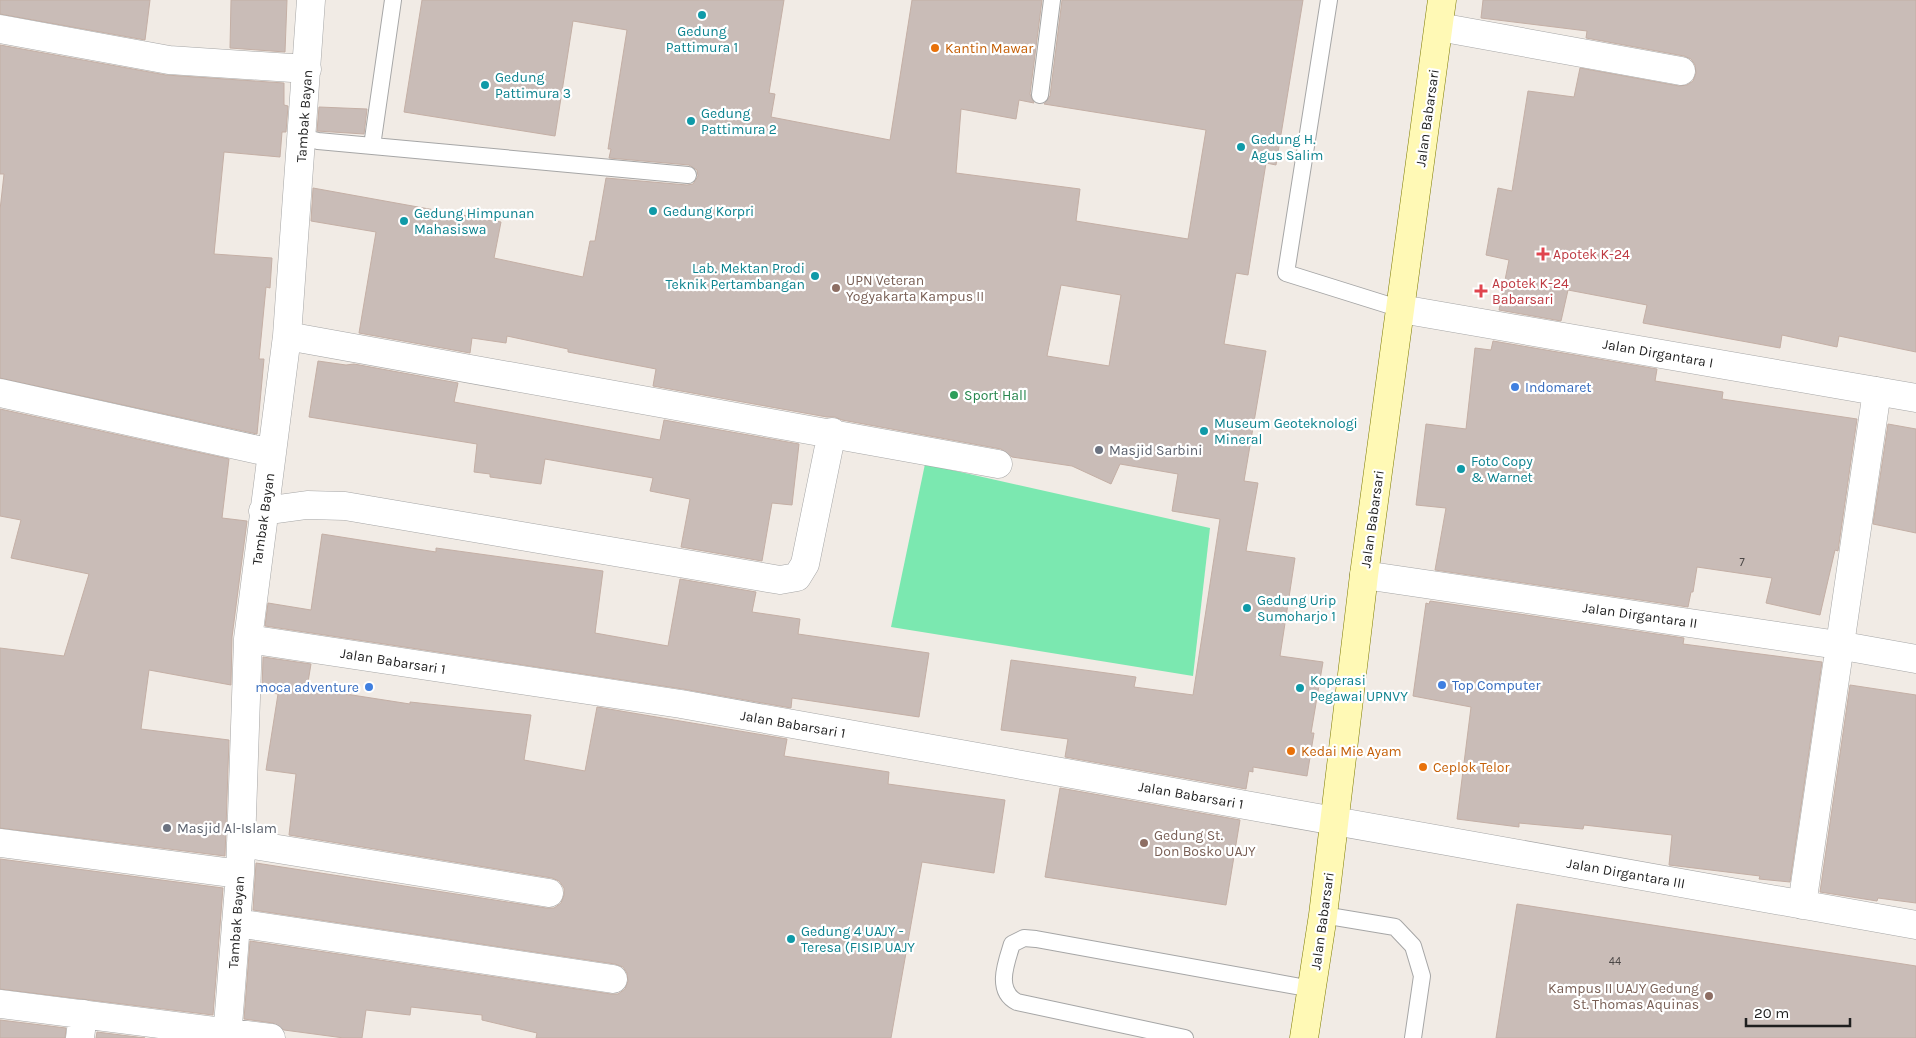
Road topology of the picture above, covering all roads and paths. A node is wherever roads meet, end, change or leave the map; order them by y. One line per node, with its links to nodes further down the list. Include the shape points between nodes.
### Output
1 (311, 0): 8 (street, Tambak Bayan)
2 (393, 0): 12 (lane)
3 (1052, 0): 10 (lane)
4 (1329, 0): 14 (lane, via 1286,273)
5 (1442, 0): 6 (street, Jalan Babarsari)
6 (1439, 27): 9 (street); 14 (street, Jalan Babarsari)
7 (0, 29): 8 (street, via 169,60)
8 (307, 69): 11 (street, Tambak Bayan)
9 (1681, 72)
10 (1040, 95)
11 (302, 137): 12 (lane); 15 (street, Tambak Bayan)
12 (372, 146): 13 (lane)
13 (688, 175)
14 (1401, 309): 16 (street, Jalan Dirgantara I); 23 (street, Jalan Babarsari)
15 (287, 336): 19 (street); 20 (street, Tambak Bayan)
16 (1877, 391): 18 (street, Jalan Dirgantara I); 25 (street)
17 (0, 393): 20 (street)
18 (1916, 398)
19 (832, 432): 21 (street); 22 (street, via 805,564 797,577 780,580 346,506)
20 (272, 452): 22 (street, Tambak Bayan)
21 (998, 464)
22 (263, 511): 24 (street, Tambak Bayan)
23 (1364, 575): 25 (street, Jalan Dirgantara II); 27 (street, Jalan Babarsari)
24 (248, 639): 27 (street, Jalan Babarsari 1, via 682,704); 29 (street, Tambak Bayan)
25 (1838, 645): 26 (street, Jalan Dirgantara II); 32 (street)
26 (1916, 659)
27 (1336, 820): 32 (street, Jalan Dirgantara III); 33 (street, Jalan Babarsari)
28 (0, 843): 30 (street)
29 (241, 843): 30 (street, Tambak Bayan); 31 (street)
30 (240, 874): 34 (street, Tambak Bayan)
31 (549, 893)
32 (1802, 905): 35 (street, Jalan Dirgantara III)
33 (1323, 915): 37 (street, Jalan Babarsari); 44 (lane, via 1395,926 1413,946 1422,976)
34 (236, 923): 36 (street); 40 (street, Tambak Bayan)
35 (1916, 925)
36 (613, 979)
37 (1312, 989): 42 (lane, via 1036,939 1024,938 1012,944 1005,965 1005,990 1009,998); 43 (street, Jalan Babarsari)
38 (0, 1004): 39 (street)
39 (82, 1026): 40 (street)
40 (227, 1035): 41 (street)
41 (271, 1038)
42 (1185, 1038)
43 (1304, 1038)
44 (1413, 1038)

